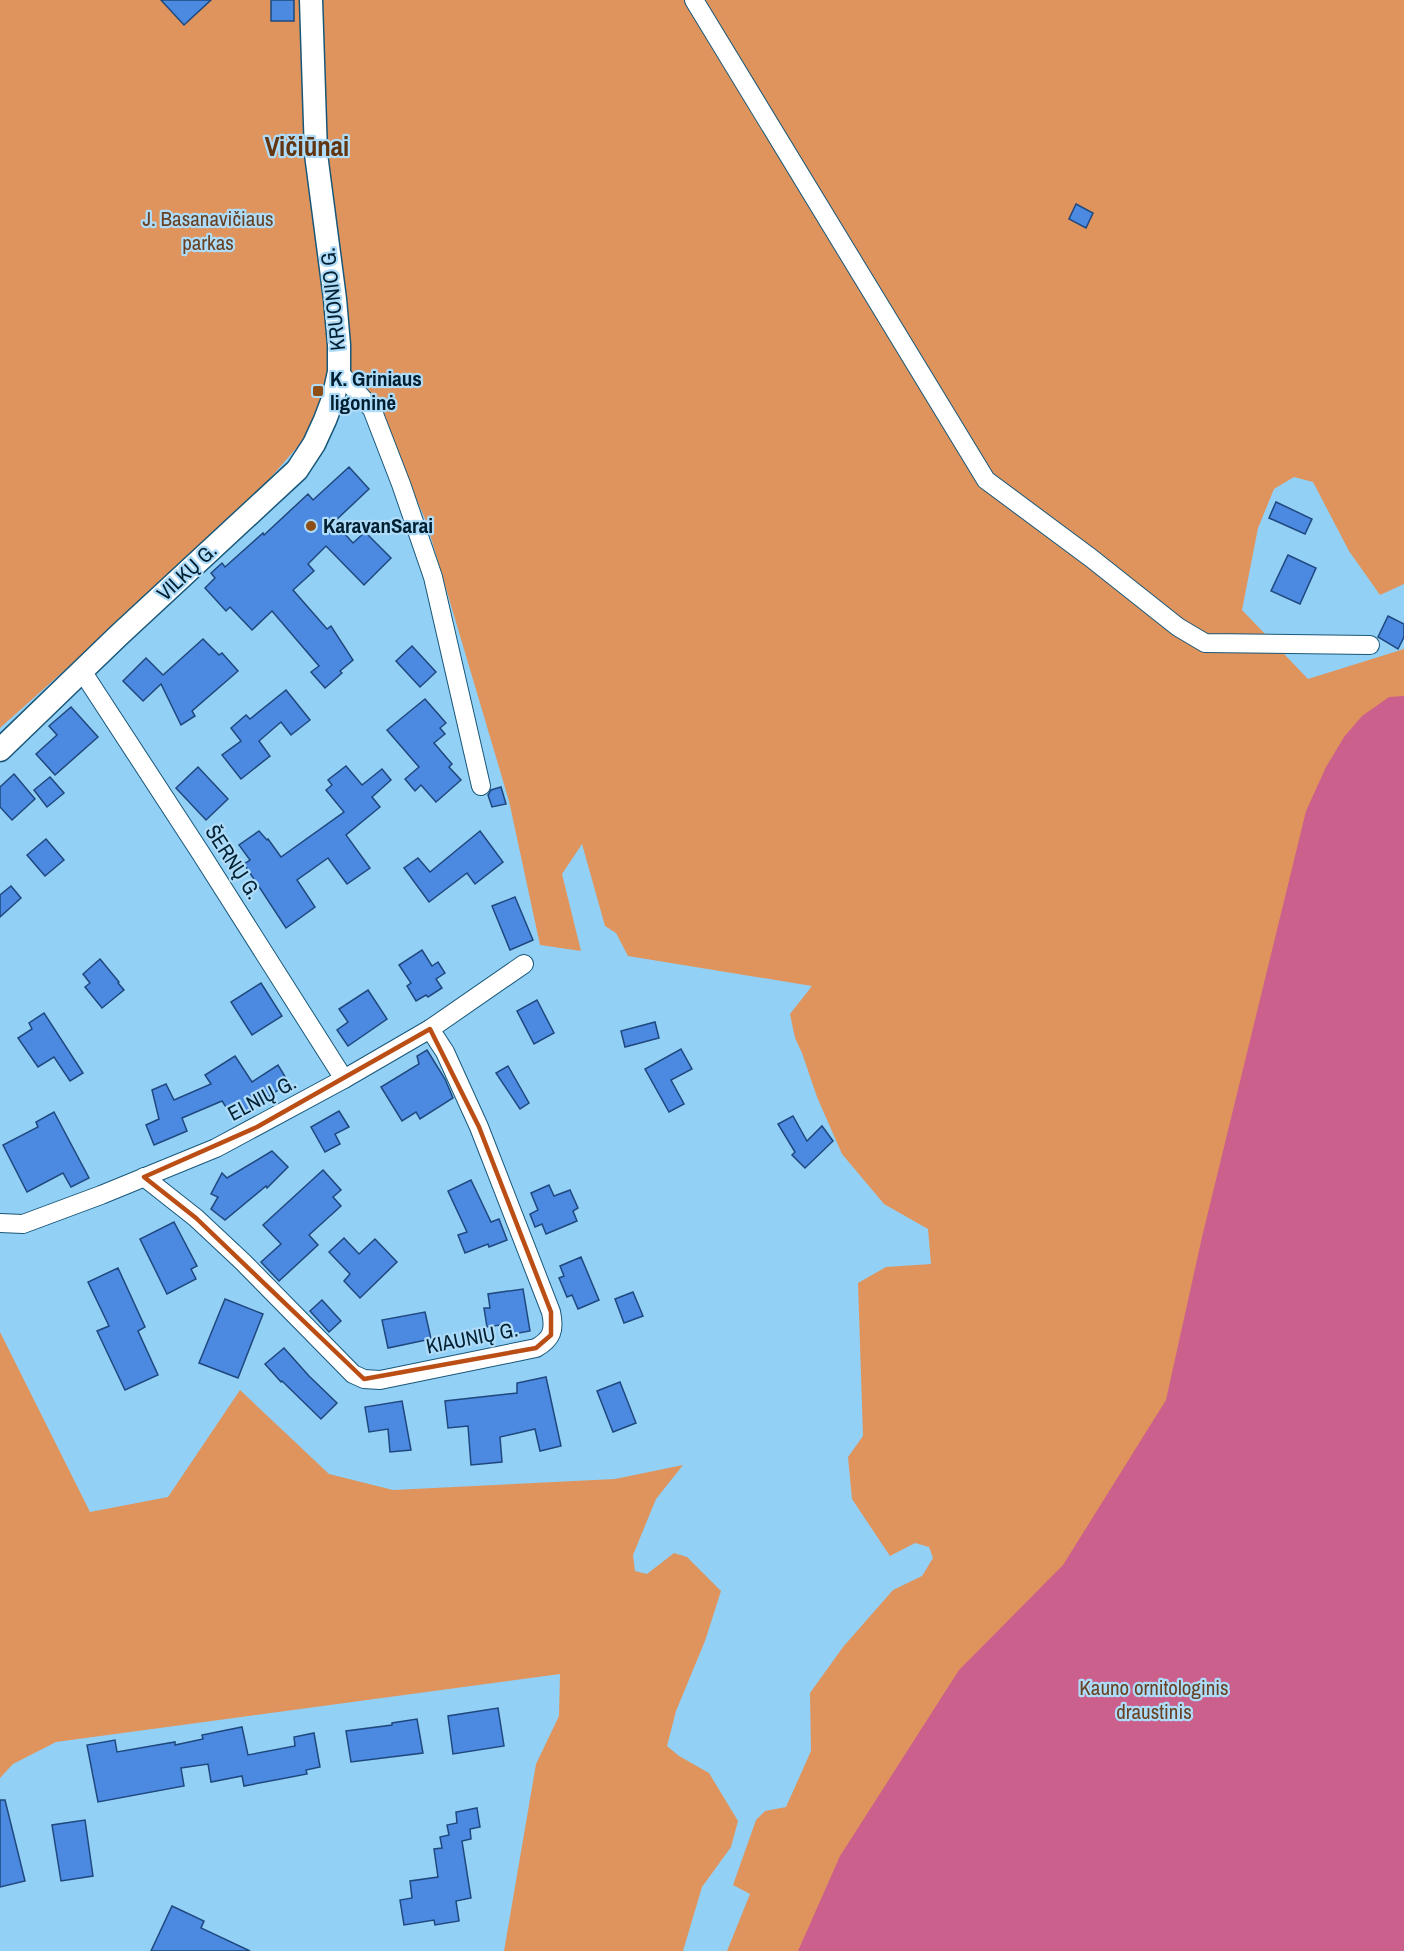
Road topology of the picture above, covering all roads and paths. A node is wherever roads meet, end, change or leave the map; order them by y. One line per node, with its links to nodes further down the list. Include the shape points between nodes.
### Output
1 (311, 0): 3 (street, KRUONIO G., via 316,154 335,299)
2 (694, 0): 4 (street, via 986,480 1178,627 1205,643)
3 (339, 372): 5 (street, VILKŲ G., via 325,420 297,470); 7 (street, KRUONIO G., via 372,409 416,525 433,577)
4 (1370, 645)
5 (82, 671): 6 (street, VILKŲ G.); 10 (street, ŠERNŲ G.)
6 (0, 750)
7 (481, 786)
8 (524, 964): 9 (street, ELNIŲ G.)
9 (430, 1029): 10 (street, ELNIŲ G.); 11 (street, KIAUNIŲ G., via 445,1052 479,1127 551,1312 551,1335 536,1348 380,1380 364,1379 353,1374 196,1218)
10 (344, 1079): 11 (street, ELNIŲ G., via 216,1148)
11 (144, 1177): 12 (street, ELNIŲ G., via 23,1224)
12 (0, 1223)

